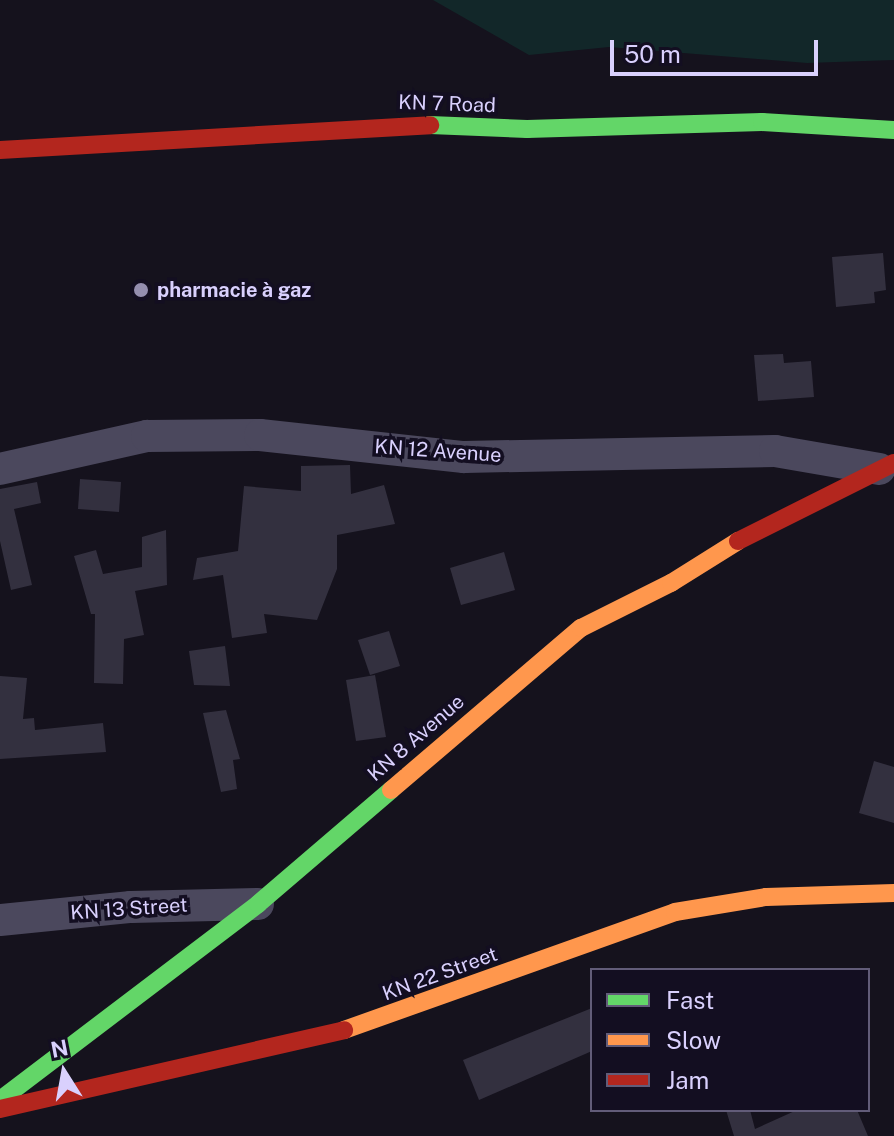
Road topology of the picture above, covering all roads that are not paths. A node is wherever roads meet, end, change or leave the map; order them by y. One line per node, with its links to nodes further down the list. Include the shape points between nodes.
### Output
1 (894, 130): 2 (main road, KN 7 Road, via 762,122 527,129 395,124)
2 (0, 150)
3 (887, 466): 4 (street, KN 12 Avenue, via 775,451 464,457 260,435 147,436); 6 (main road, KN 8 Avenue, via 771,520 671,583 581,628)
4 (0, 469)
5 (894, 893): 9 (main road, KN 22 Street, via 766,897 675,912 384,1019 257,1054)
6 (258, 904): 7 (street, KN 13 Street, via 131,907); 8 (main road, KN 8 Avenue)
7 (0, 920)
8 (0, 1100)
9 (0, 1109)

